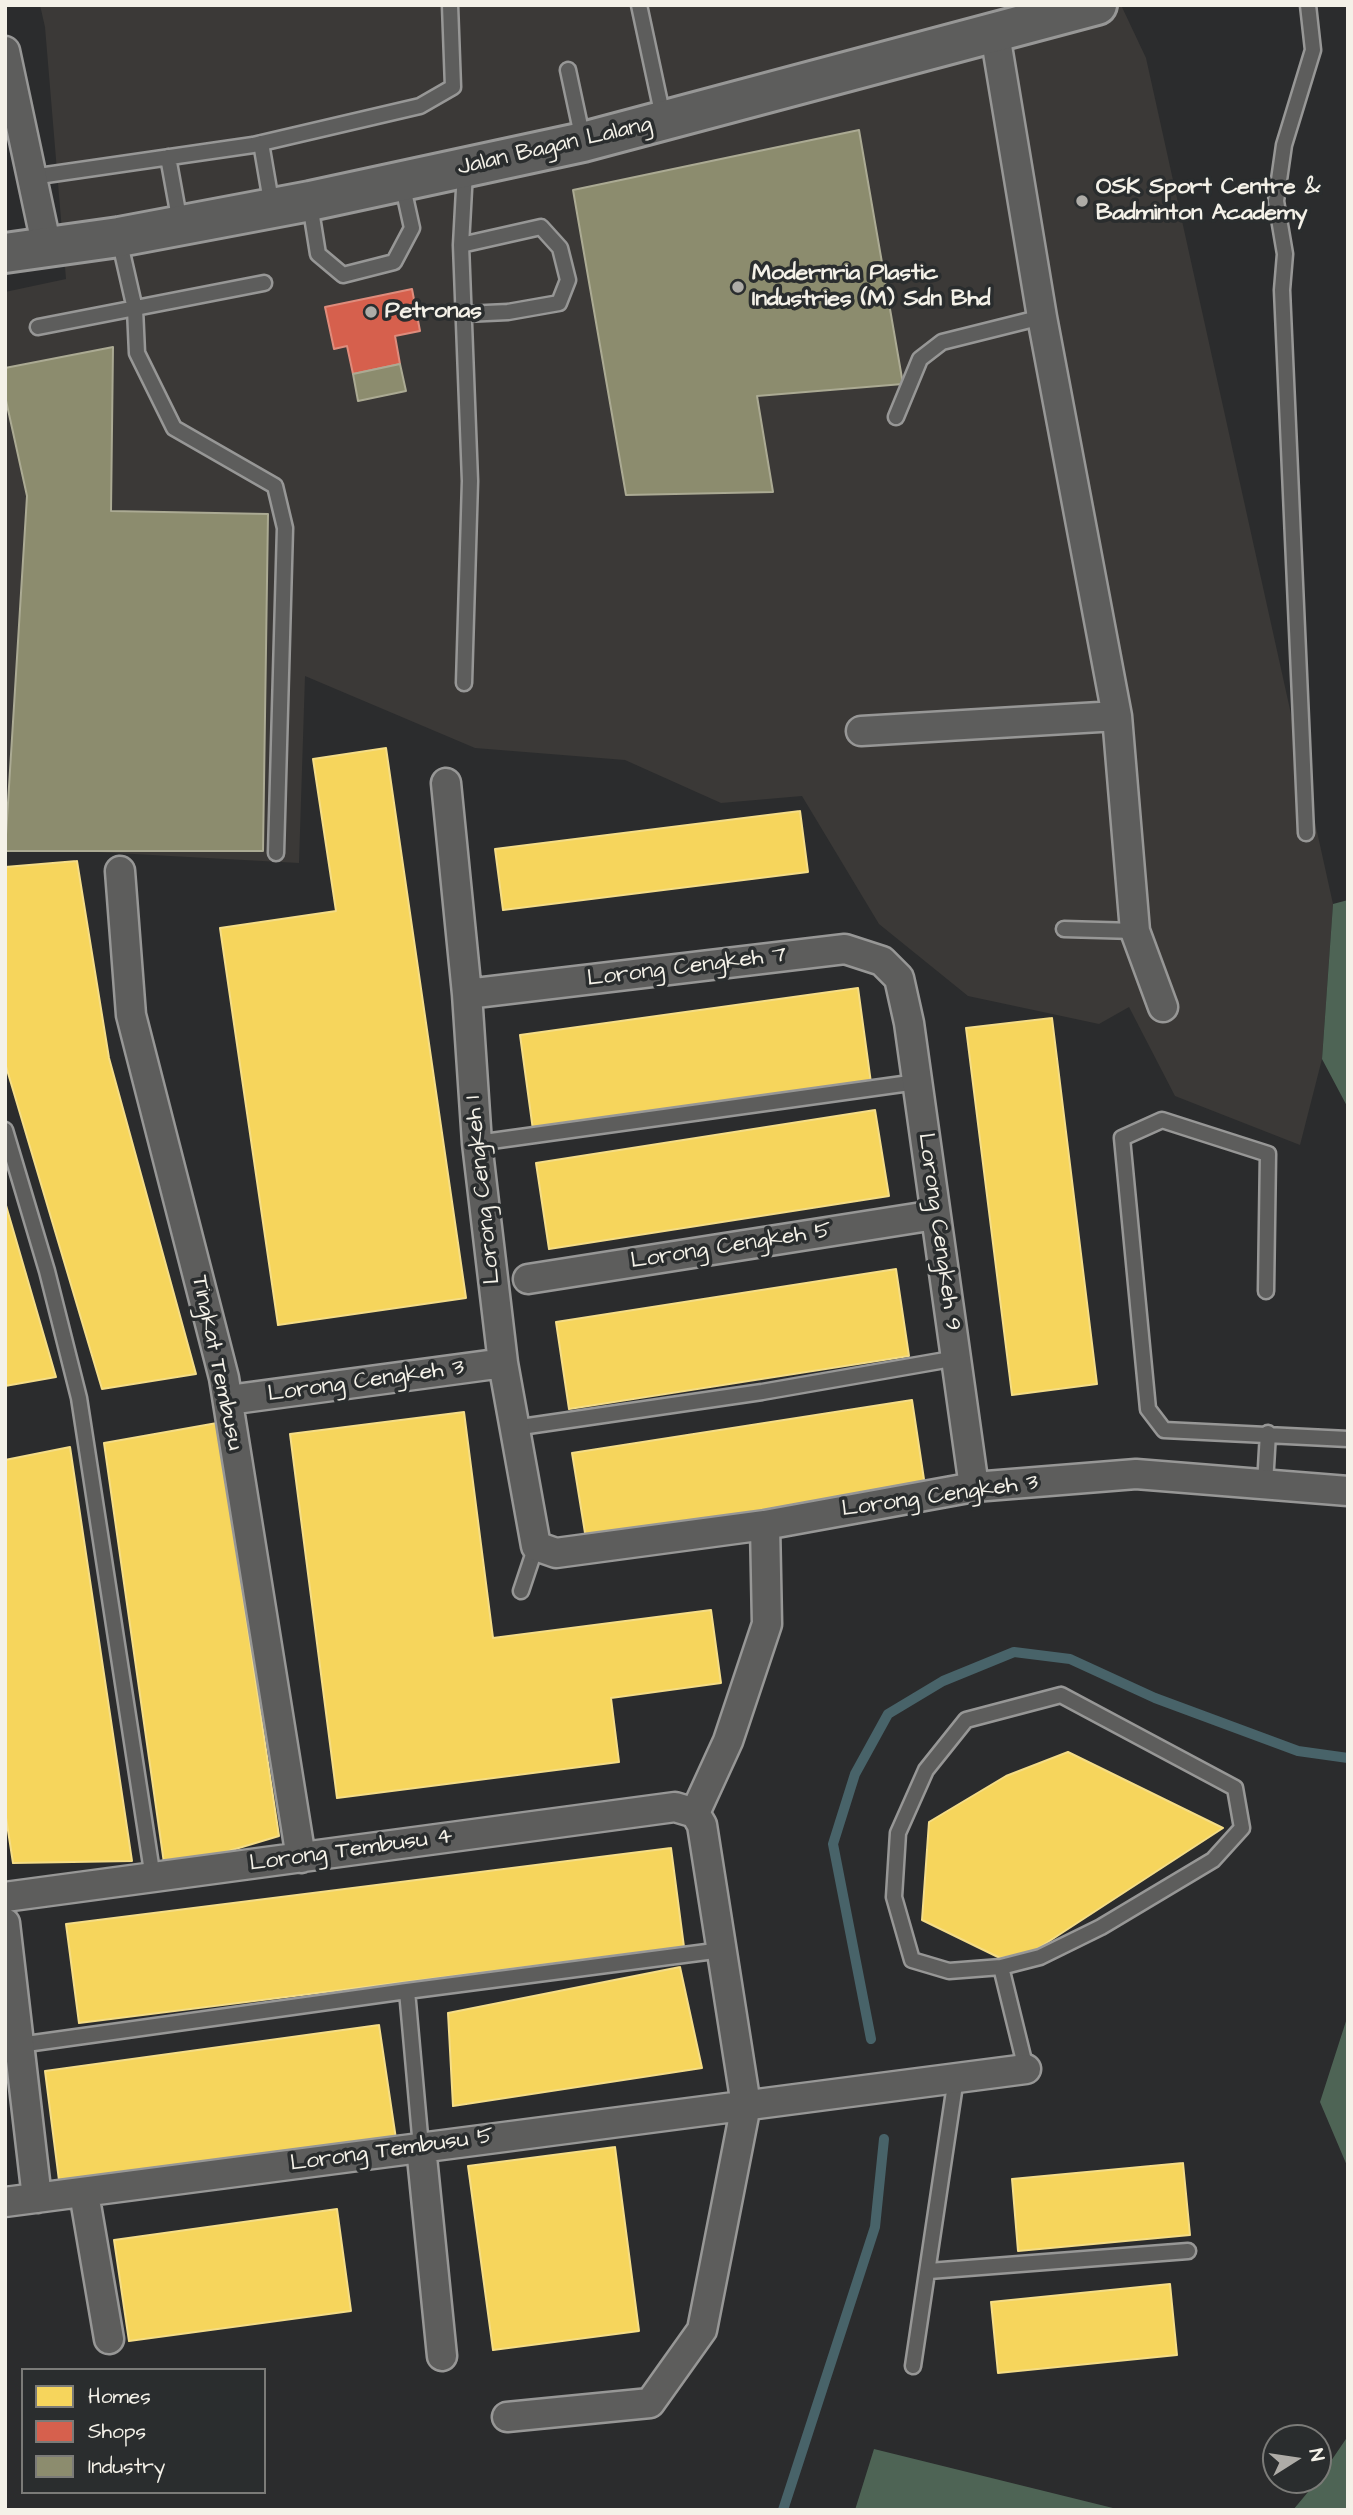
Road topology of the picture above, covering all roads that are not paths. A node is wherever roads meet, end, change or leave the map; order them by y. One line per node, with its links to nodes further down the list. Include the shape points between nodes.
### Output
1 (450, 5): 10 (lane, via 453,87 421,106)
2 (639, 5): 8 (lane)
3 (1097, 5): 5 (main road, Jalan Bagan Lalang)
4 (1308, 5): 32 (lane, via 1313,50 1284,145 1276,201 1286,254 1282,290)
5 (995, 34): 8 (main road, Jalan Bagan Lalang); 25 (street)
6 (5, 51): 13 (street)
7 (568, 70): 9 (lane)
8 (664, 122): 9 (main road, Jalan Bagan Lalang)
9 (583, 142): 12 (main road, Jalan Bagan Lalang)
10 (261, 143): 11 (lane); 16 (lane)
11 (168, 157): 13 (lane); 17 (lane)
12 (465, 168): 14 (main road, Jalan Bagan Lalang); 19 (lane)
13 (32, 177): 20 (street)
14 (402, 181): 15 (main road, Jalan Bagan Lalang); 15 (lane, via 412,228 394,262 343,275 318,254)
15 (310, 201): 16 (main road, Jalan Bagan Lalang)
16 (272, 208): 17 (main road, Jalan Bagan Lalang)
17 (180, 225): 18 (main road, Jalan Bagan Lalang)
18 (119, 237): 20 (main road, Jalan Bagan Lalang); 23 (lane)
19 (461, 244): 24 (lane); 24 (lane, via 541,227 560,248 568,280 559,303)
20 (47, 248): 21 (main road, Jalan Bagan Lalang)
21 (5, 253)
22 (264, 283): 23 (lane)
23 (135, 309): 26 (lane); 33 (lane, via 137,353 174,428 275,486 285,527)
24 (465, 314): 28 (lane, via 470,481)
25 (1042, 317): 27 (lane, via 942,342 919,359); 29 (street)
26 (38, 327)
27 (896, 417)
28 (464, 683)
29 (1117, 716): 30 (street); 36 (street)
30 (861, 731)
31 (446, 783): 38 (street, Lorong Cengkeh 1)
32 (1306, 833)
33 (276, 853)
34 (120, 871): 48 (street, Tingkat Tembusu, via 131,1015)
35 (1064, 929): 36 (lane)
36 (1135, 931): 39 (street)
37 (899, 978): 38 (street, Lorong Cengkeh 7, via 882,961 845,949); 40 (street, Lorong Cengkeh 9)
38 (467, 995): 42 (street, Lorong Cengkeh 1)
39 (1163, 1007)
40 (917, 1082): 42 (lane); 43 (street, Lorong Cengkeh 9)
41 (5, 1129): 60 (lane, via 79,1398)
42 (477, 1143): 47 (street, Lorong Cengkeh 1)
43 (934, 1215): 44 (street, Lorong Cengkeh 5); 46 (street, Lorong Cengkeh 9)
44 (528, 1279)
45 (1266, 1291): 50 (lane, via 1268,1154 1162,1120 1122,1138 1148,1409 1164,1430)
46 (957, 1358): 49 (lane); 53 (street, Lorong Cengkeh 9)
47 (503, 1363): 48 (street, Lorong Cengkeh 3); 49 (street, Lorong Cengkeh 1)
48 (228, 1400): 59 (street, Tingkat Tembusu)
49 (514, 1428): 56 (street, Lorong Cengkeh 1)
50 (1268, 1433): 51 (lane); 52 (lane)
51 (1348, 1439)
52 (1265, 1484): 53 (street, Lorong Cengkeh 3, via 1136,1474); 54 (street, Lorong Cengkeh 3)
53 (974, 1487): 55 (street, Lorong Cengkeh 3)
54 (1348, 1491)
55 (765, 1525): 56 (street, Lorong Cengkeh 3, via 556,1553); 58 (street, via 767,1624 728,1741)
56 (536, 1546): 57 (lane, Lorong Cengkeh 1)
57 (521, 1591)
58 (695, 1813): 59 (street, Lorong Tembusu 4, via 676,1807); 63 (street, via 702,1825)
59 (302, 1858): 60 (street, Lorong Tembusu 4)
60 (153, 1878): 61 (street, Lorong Tembusu 4)
61 (5, 1897)
62 (5, 1923): 66 (street)
63 (722, 1950): 65 (lane); 69 (street)
64 (1001, 1967): 64 (lane, via 949,1970 912,1960 894,1897 898,1833 926,1770 966,1720 1061,1695 1235,1788 1242,1828 1213,1860 1101,1927 1040,1957); 67 (lane)
65 (407, 1991): 66 (lane); 70 (lane)
66 (19, 2045): 72 (street)
67 (1026, 2069): 68 (street, Lorong Tembusu 5)
68 (956, 2078): 69 (street, Lorong Tembusu 5); 75 (lane)
69 (747, 2105): 70 (street, Lorong Tembusu 5); 79 (street, via 702,2330 650,2403)
70 (421, 2147): 71 (street, Lorong Tembusu 5); 77 (street)
71 (84, 2193): 72 (street, Lorong Tembusu 5); 76 (street)
72 (37, 2198): 73 (street, Lorong Tembusu 5)
73 (5, 2202)
74 (1188, 2251): 75 (lane)
75 (929, 2271): 78 (lane)
76 (109, 2339)
77 (442, 2356)
78 (913, 2366)
79 (508, 2417)

